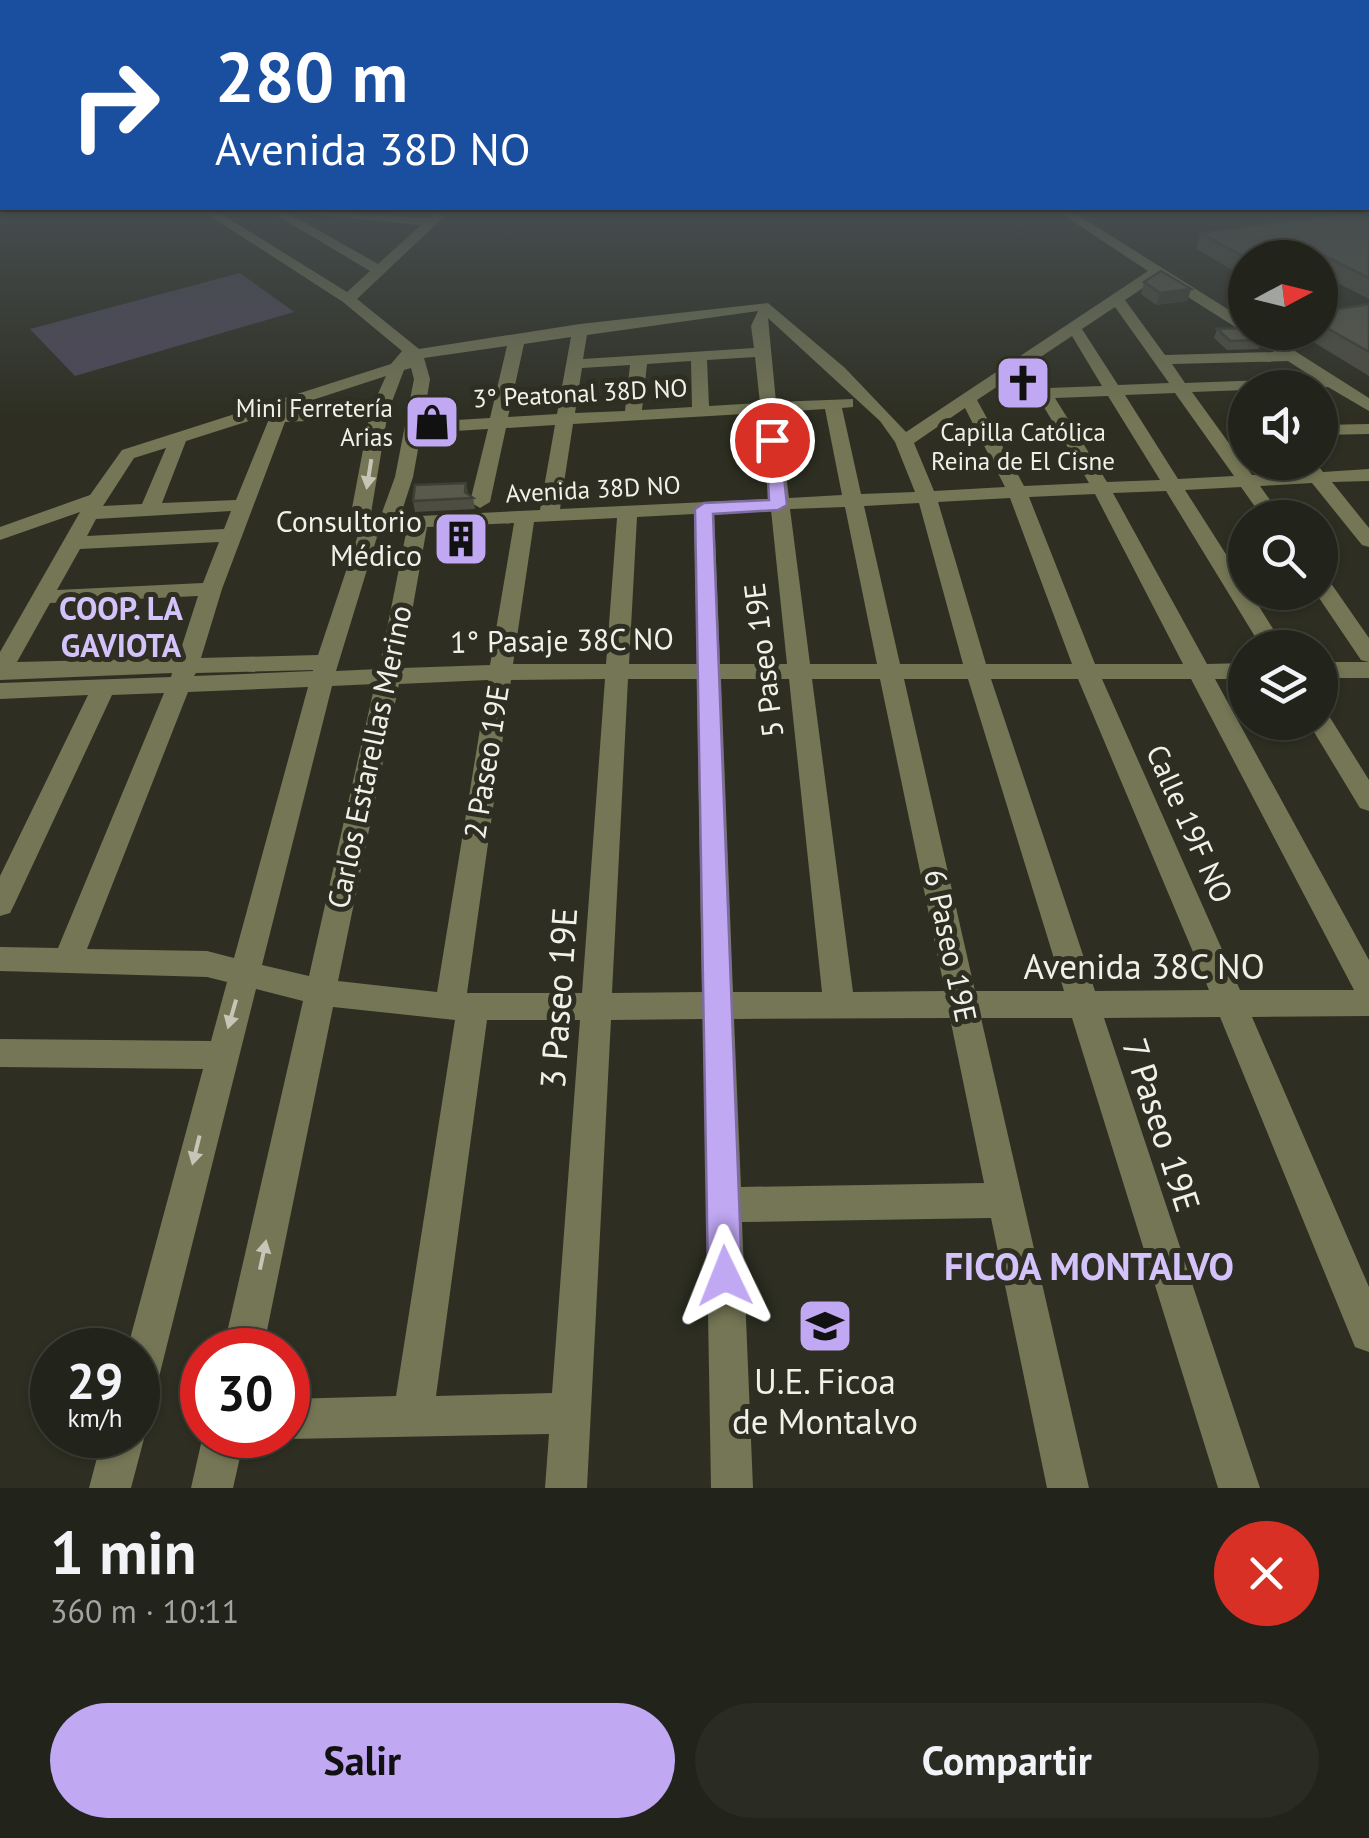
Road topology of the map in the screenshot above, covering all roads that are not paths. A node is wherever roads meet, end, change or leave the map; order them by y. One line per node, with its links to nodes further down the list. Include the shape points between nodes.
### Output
1 (318, 279): 7 (street)
2 (369, 279): 7 (street)
3 (1145, 279): 6 (street)
4 (1169, 279): 10 (street)
5 (1192, 279): 8 (street)
6 (1116, 298): 11 (street); 21 (street)
7 (348, 299): 19 (street)
8 (1228, 301)
9 (768, 310): 12 (street, via 751,306); 16 (street, 5 Paseo 19E, via 760,318); 32 (street, 7 Paseo 19E)
10 (1228, 316)
11 (1075, 329): 22 (street); 28 (street)
12 (580, 330): 13 (street); 23 (street, 2 Paseo 19E)
13 (517, 338): 19 (street); 41 (street)
14 (1282, 350): 18 (street)
15 (1306, 350): 29 (street)
16 (763, 352): 17 (street); 35 (street, 5 Paseo 19E)
17 (699, 356): 20 (street); 38 (street)
18 (1291, 356): 21 (street); 24 (street)
19 (408, 357): 36 (street); 37 (street, Carlos Estarellas Merino); 42 (street, Carlos Estarellas Merino, via 422,378)
20 (639, 360): 23 (street); 39 (street)
21 (1161, 360): 27 (street)
22 (1026, 363): 30 (street); 31 (street)
23 (576, 364): 40 (street, 2 Paseo 19E)
24 (1314, 370)
25 (1338, 385): 34 (street)
26 (1228, 387): 27 (street)
27 (1180, 388): 28 (street); 47 (street)
28 (1115, 390): 30 (street); 52 (street)
29 (1369, 390)
30 (1046, 393): 53 (street)
31 (968, 400): 46 (street); 54 (street, Calle 19F NO)
32 (870, 402): 33 (street, 3° Peatonal 38D NO); 46 (street, 7 Paseo 19E)
33 (832, 404): 35 (street, 3° Peatonal 38D NO); 57 (street, 6 Paseo 19E)
34 (1369, 406)
35 (768, 408): 38 (street, 3° Peatonal 38D NO); 60 (street, 5 Paseo 19E)
36 (281, 410): 37 (street); 45 (street); 59 (street)
37 (378, 412): 67 (street, Carlos Estarellas Merino, one-way to 67)
38 (701, 412): 39 (street, 3° Peatonal 38D NO)
39 (634, 415): 40 (street, 3° Peatonal 38D NO)
40 (565, 419): 41 (street, 3° Peatonal 38D NO); 65 (street, 2 Paseo 19E)
41 (497, 423): 42 (street, 3° Peatonal 38D NO); 58 (street)
42 (413, 428): 67 (street, Carlos Estarellas Merino, via 404,477)
43 (1369, 428): 44 (street)
44 (1338, 429)
45 (179, 437): 62 (street); 63 (street, via 128,454)
46 (904, 441): 55 (street, 7 Paseo 19E)
47 (1228, 453)
48 (1338, 472): 49 (street, Avenida 38D NO)
49 (1369, 475)
50 (1248, 480): 52 (street, Avenida 38D NO); 56 (street)
51 (1320, 480): 70 (street)
52 (1174, 484): 53 (street, Avenida 38D NO); 75 (street)
53 (1101, 488): 54 (street, Avenida 38D NO); 77 (street)
54 (1018, 492): 55 (street, Avenida 38D NO); 85 (street, Calle 19F NO)
55 (927, 497): 57 (street, Avenida 38D NO); 84 (street, 7 Paseo 19E)
56 (1261, 500)
57 (854, 501): 60 (street, Avenida 38D NO); 83 (street, 6 Paseo 19E)
58 (480, 502)
59 (244, 505): 62 (street); 69 (street)
60 (778, 505): 61 (street, Avenida 38D NO); 89 (street, 5 Paseo 19E)
61 (704, 509): 64 (street, Avenida 38D NO); 88 (street)
62 (150, 510): 63 (street)
63 (92, 511): 68 (street); 71 (street)
64 (627, 513): 65 (street, Avenida 38D NO); 87 (street, 3 Paseo 19E)
65 (537, 517): 66 (street, Avenida 38D NO); 86 (street, 2 Paseo 19E)
66 (418, 522): 67 (street, Avenida 38D NO); 91 (street, Carlos Estarellas Merino)
67 (372, 527): 82 (street, Carlos Estarellas Merino)
68 (0, 534)
69 (232, 535): 71 (street); 72 (street)
70 (1369, 541)
71 (73, 544): 73 (street)
72 (211, 589): 73 (street); 90 (street)
73 (42, 597): 81 (street)
74 (1338, 610): 76 (street)
75 (1263, 630)
76 (1369, 655)
77 (1198, 670): 78 (street, 1° Pasaje 38C NO); 85 (street, 1° Pasaje 38C NO); 100 (street)
78 (1228, 670)
79 (1338, 670): 80 (street)
80 (1369, 670)
81 (0, 671): 90 (street, 1° Pasaje 38C NO)
82 (325, 671): 90 (street, 1° Pasaje 38C NO); 91 (street, 1° Pasaje 38C NO); 99 (street, Carlos Estarellas Merino)
83 (891, 671): 84 (street, 1° Pasaje 38C NO); 89 (street, 1° Pasaje 38C NO); 105 (street, 6 Paseo 19E)
84 (977, 671): 85 (street, 1° Pasaje 38C NO); 103 (street, 7 Paseo 19E)
85 (1086, 671): 104 (street, Calle 19F NO)
86 (502, 672): 87 (street, 1° Pasaje 38C NO); 91 (street, 1° Pasaje 38C NO); 108 (street, 2 Paseo 19E, via 454,973)
87 (618, 672): 88 (street, 1° Pasaje 38C NO); 109 (street, 3 Paseo 19E)
88 (708, 672): 89 (street, 1° Pasaje 38C NO); 106 (street)
89 (798, 672): 107 (street, 5 Paseo 19E)
90 (182, 674): 92 (street, 1° Pasaje 38C NO); 98 (street)
91 (389, 676): 101 (street, Carlos Estarellas Merino)
92 (104, 687): 93 (street, 1° Pasaje 38C NO); 96 (street)
93 (0, 691)
94 (1331, 740): 95 (street)
95 (1369, 801)
96 (0, 905)
97 (0, 959): 98 (street)
98 (67, 962): 99 (street, via 207,964)
99 (243, 973): 101 (street); 111 (street, Carlos Estarellas Merino, one-way to 111)
100 (1369, 989)
101 (320, 992): 108 (street, Avenida 38C NO); 115 (street, Carlos Estarellas Merino, one-way to 101)
102 (1369, 1003): 104 (street, Avenida 38C NO)
103 (1084, 1004): 104 (street, Avenida 38C NO); 105 (street, Avenida 38C NO); 127 (street, 7 Paseo 19E)
104 (1232, 1004): 116 (street, Calle 19F NO)
105 (963, 1005): 107 (street, Avenida 38C NO); 112 (street, 6 Paseo 19E)
106 (716, 1006): 107 (street, Avenida 38C NO); 109 (street, Avenida 38C NO); 113 (street)
107 (839, 1006)
108 (462, 1007): 109 (street, Avenida 38C NO); 117 (street, 2 Paseo 19E)
109 (596, 1007): 118 (street, 3 Paseo 19E)
110 (0, 1053): 111 (street)
111 (220, 1055): 114 (street, Carlos Estarellas Merino, one-way to 114)
112 (1006, 1200): 113 (street); 126 (street, 6 Paseo 19E)
113 (722, 1204): 125 (street)
114 (152, 1328)
115 (248, 1328)
116 (1369, 1333)
117 (414, 1414): 118 (street); 119 (street)
118 (570, 1414): 124 (street, 3 Paseo 19E)
119 (310, 1418)
120 (118, 1458): 122 (street)
121 (219, 1458): 123 (street)
122 (110, 1488)
123 (212, 1488)
124 (566, 1488)
125 (732, 1488)
126 (1068, 1488)
127 (1239, 1488)

